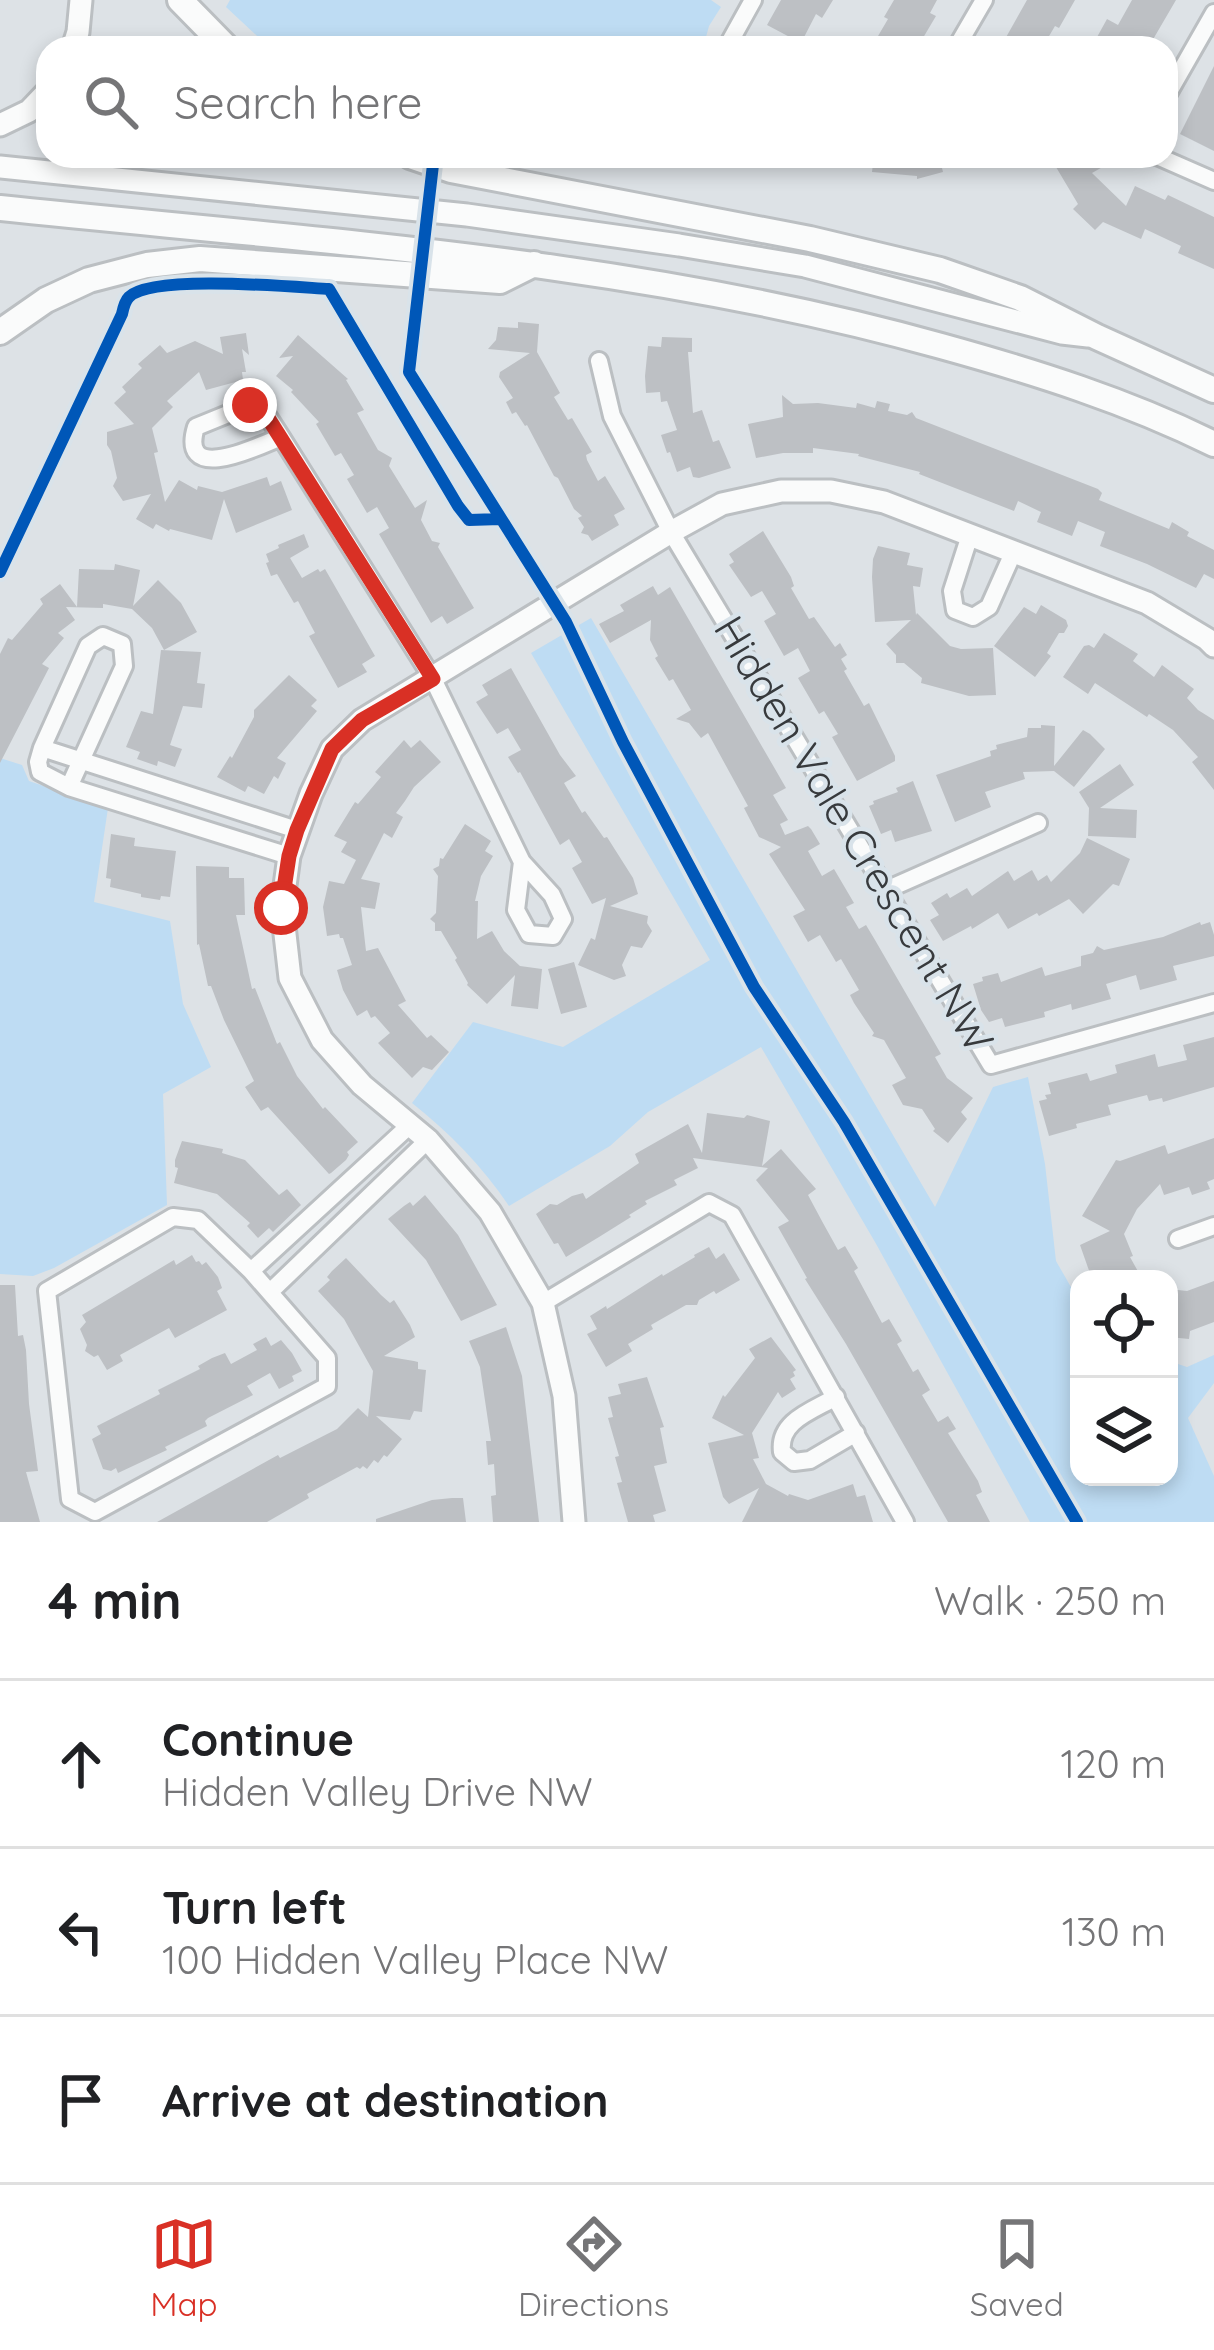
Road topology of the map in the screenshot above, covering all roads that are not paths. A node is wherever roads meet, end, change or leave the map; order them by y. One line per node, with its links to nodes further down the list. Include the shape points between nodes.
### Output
1 (81, 0): 6 (street)
2 (180, 0): 7 (main road)
3 (753, 0): 8 (street)
4 (984, 0): 9 (street)
5 (1214, 13): 10 (street)
6 (77, 36)
7 (215, 36)
8 (733, 36)
9 (963, 36)
10 (1178, 77)
11 (36, 104): 12 (street)
12 (0, 125)
13 (1178, 165): 16 (street)
14 (0, 167): 20 (street, via 467,214 679,245 805,266)
15 (445, 168): 20 (main road, via 940,270)
16 (1214, 181)
17 (0, 208): 18 (main road)
18 (534, 264): 19 (main road, via 500,281 200,259 147,265 89,280); 24 (main road, via 898,334 1134,408)
19 (0, 332)
20 (1097, 337): 22 (main road)
21 (599, 362): 25 (street, Hidden Vale Crescent NW, via 612,416)
22 (1214, 390)
23 (281, 437): 23 (street, via 250,405 196,427 192,438 202,456 222,460); 29 (street)
24 (1214, 444)
25 (671, 532): 26 (street, via 722,504 831,491); 29 (street); 37 (street, Hidden Vale Crescent NW)
26 (970, 535): 27 (street); 27 (street, via 952,591 955,610 974,617 989,607)
27 (1013, 553): 28 (street, via 1147,603)
28 (1214, 646)
29 (433, 679): 34 (street, via 362,720 332,749); 36 (street)
30 (42, 748): 31 (street); 31 (street, via 88,646 103,636 122,644 124,666); 32 (street, via 40,772)
31 (80, 761): 32 (street); 34 (street)
32 (69, 787): 35 (street)
33 (1038, 824): 37 (street)
34 (297, 830): 35 (street)
35 (289, 856): 39 (street, via 281,908 290,978 322,1040)
36 (522, 862)
37 (886, 890): 38 (street, Hidden Vale Crescent NW, via 991,1065)
38 (1214, 1003)
39 (410, 1125): 40 (street); 43 (street)
40 (428, 1141): 44 (street); 45 (street, via 490,1212)
41 (1214, 1226): 42 (street)
42 (1178, 1239)
43 (251, 1271): 44 (street); 44 (street, via 198,1220 173,1216 47,1291 70,1499 95,1512 327,1387 327,1358)
44 (269, 1292)
45 (543, 1303): 46 (street, via 709,1203 732,1215); 48 (street, via 564,1396)
46 (836, 1397): 47 (street); 47 (street, via 786,1427 782,1453 809,1460)
47 (856, 1432): 49 (street)
48 (574, 1522)
49 (905, 1522)

